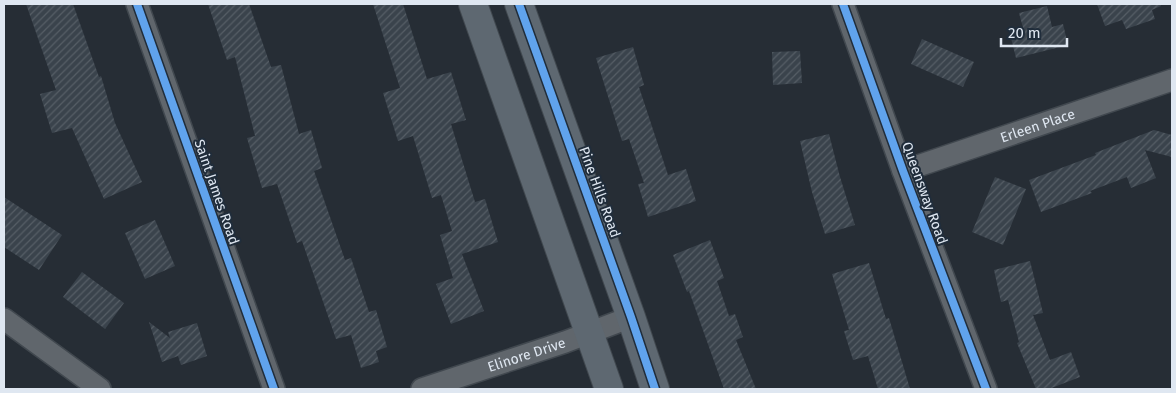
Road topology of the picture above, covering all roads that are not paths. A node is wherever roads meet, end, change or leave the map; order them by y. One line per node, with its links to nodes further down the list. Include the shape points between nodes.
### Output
1 (137, 4): 11 (street, Saint James Road)
2 (473, 4): 9 (main road)
3 (519, 4): 7 (main road, Pine Hills Road)
4 (843, 4): 6 (street, Queensway Road)
5 (1172, 80): 6 (street, Erleen Place)
6 (903, 171): 15 (street, Queensway Road)
7 (631, 317): 9 (street, Elinore Drive); 14 (main road, Pine Hills Road)
8 (4, 319): 10 (street)
9 (588, 333): 12 (street, Elinore Drive); 13 (main road)
10 (100, 389)
11 (274, 389)
12 (422, 389)
13 (609, 389)
14 (655, 389)
15 (986, 389)

